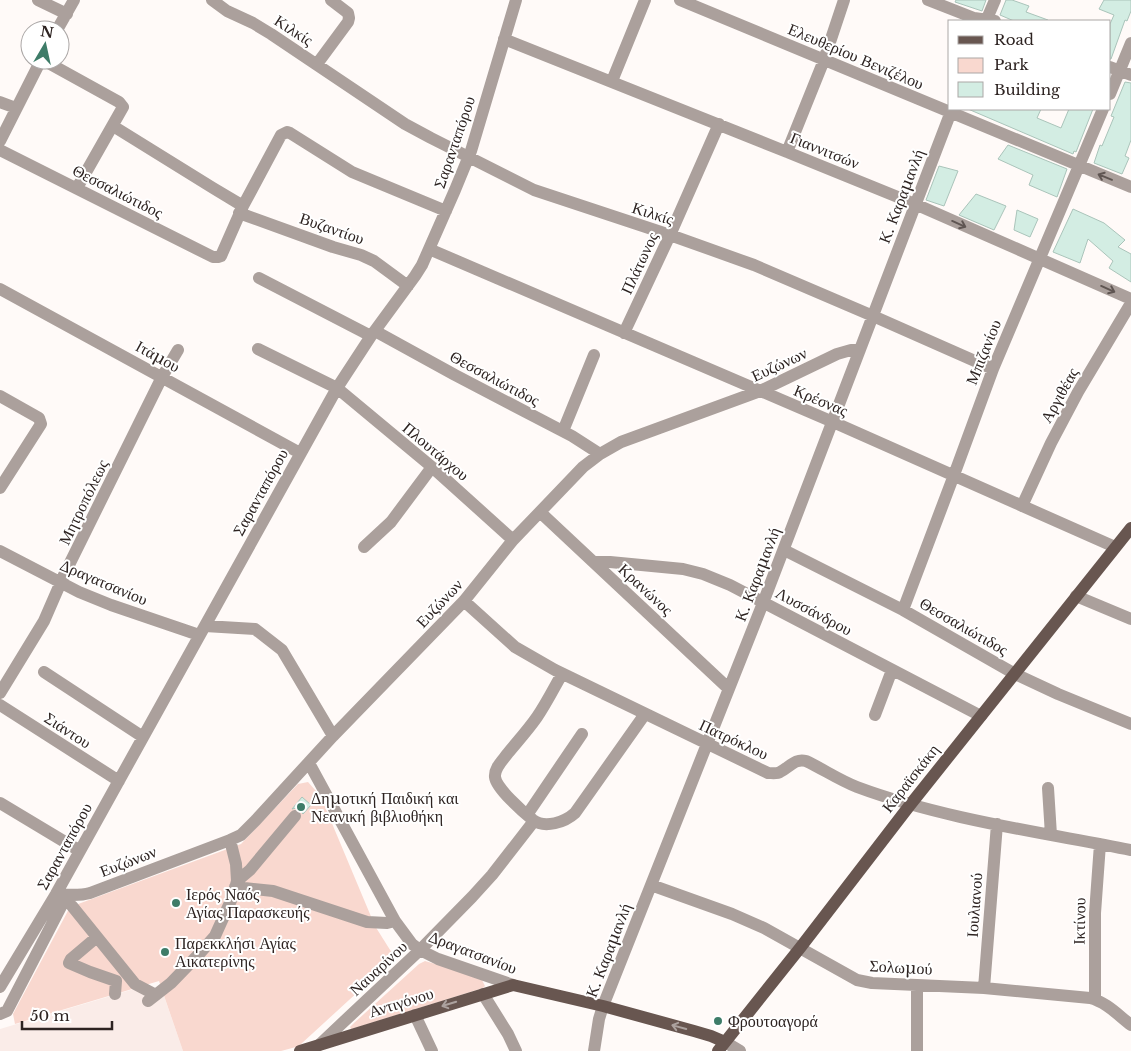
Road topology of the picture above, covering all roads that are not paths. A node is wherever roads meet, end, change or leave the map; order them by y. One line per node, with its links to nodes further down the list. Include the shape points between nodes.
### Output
1 (38, 0): 11 (street)
2 (74, 0): 11 (street)
3 (212, 0): 18 (street, Κιλκίς)
4 (331, 0): 18 (street, Κιλκίς, via 348,13 349,18)
5 (516, 0): 15 (street, Σαρανταπόρου)
6 (645, 0): 22 (street)
7 (680, 0): 17 (street, Ελευθερίου Βενιζέλου)
8 (844, 0): 17 (street)
9 (928, 0): 13 (street)
10 (994, 0): 14 (street)
11 (67, 14): 12 (street)
12 (64, 20)
13 (985, 20)
14 (990, 20)
15 (504, 39): 22 (street, Γιαννιτσών); 34 (street, Σαρανταπόρου)
16 (1131, 43): 21 (street)
17 (824, 60): 26 (street, Ελευθερίου Βενιζέλου); 33 (street)
18 (317, 64): 34 (street, Κιλκίς, via 405,124)
19 (37, 70): 25 (street)
20 (60, 70): 30 (street, via 119,102 123,107)
21 (1120, 71): 23 (street)
22 (612, 81): 29 (street, Γιαννιτσών)
23 (1111, 92)
24 (0, 102): 25 (street)
25 (16, 108): 31 (street)
26 (948, 110)
27 (1104, 110): 35 (street, Μπιζανίου)
28 (951, 111): 35 (street, Ελευθερίου Βενιζέλου); 38 (street, Κ. Καραμανλή)
29 (719, 124): 33 (street, Γιαννιτσών); 41 (street, Πλάτωνος)
30 (113, 126): 37 (street); 39 (street, Βυζαντίου)
31 (0, 141)
32 (0, 150): 37 (street, Θεσσαλιώτιδος)
33 (787, 152): 38 (street, Γιαννιτσών)
34 (468, 158): 40 (street, Σαρανταπόρου); 41 (street, Κιλκίς, via 534,190)
35 (1080, 166): 36 (street, Ελευθερίου Βενιζέλου, one-way to 35); 43 (street, Μπιζανίου)
36 (1131, 187)
37 (77, 188): 39 (street, Θεσσαλιώτιδος, via 218,258)
38 (915, 204): 43 (street, Γιαννιτσών, one-way to 43); 49 (street, Κ. Καραμανλή)
39 (241, 209): 40 (street, via 281,134 287,132 352,172); 45 (street, Βυζαντίου, via 333,247 361,255)
40 (446, 211): 42 (street, Σαρανταπόρου)
41 (670, 235): 49 (street, Κιλκίς, via 744,261); 50 (street, Πλάτωνος)
42 (429, 250): 45 (street, Σαρανταπόρου); 50 (street, Κρέσνας)
43 (1040, 259): 47 (street, Γιαννιτσών, one-way to 47); 56 (street, Μπιζανίου)
44 (259, 278): 51 (street, Θεσσαλιώτιδος)
45 (408, 286): 51 (street, Σαρανταπόρου)
46 (0, 289): 57 (street, Ιτάμου)
47 (1131, 299)
48 (1131, 303): 68 (street, Αργιθέας, via 1078,392)
49 (873, 316): 54 (street, Κ. Καραμανλή); 56 (street, Κιλκίς)
50 (624, 333): 59 (street, Κρέσνας)
51 (373, 334): 58 (street, Σαρανταπόρου); 62 (street, Θεσσαλιώτιδος)
52 (258, 349): 58 (street, Πλουτάρχου)
53 (178, 350): 57 (street, Μητροπόλεως)
54 (860, 350): 59 (street, Ευζώνων, via 837,354); 61 (street, Κ. Καραμανλή)
55 (594, 355): 62 (street)
56 (993, 370): 66 (street, Μπιζανίου)
57 (162, 377): 63 (street, Ιτάμου); 77 (street, Μητροπόλεως)
58 (337, 388): 63 (street, Σαρανταπόρου); 65 (street, Πλουτάρχου)
59 (760, 392): 61 (street, Κρέσνας); 64 (street, Ευζώνων, via 621,442)
60 (0, 396): 67 (street, via 39,418 41,424)
61 (833, 422): 66 (street, Κρέσνας); 75 (street, Κ. Καραμανλή)
62 (563, 431): 64 (street, Θεσσαλιώτιδος)
63 (300, 453): 83 (street, Σαρανταπόρου)
64 (600, 454): 69 (street, Ευζώνων)
65 (432, 468): 71 (street, Πλουτάρχου); 72 (street, via 391,522)
66 (954, 475): 68 (street, Κρέσνας); 81 (street, Μπιζανίου)
67 (0, 488)
68 (1022, 506): 73 (street, Κρέσνας)
69 (540, 512): 71 (street, Ευζώνων); 76 (street, Κρανώνος)
70 (1131, 528): 73 (main road, Καραϊσκάκη)
71 (513, 540): 79 (street, Ευζώνων)
72 (364, 547)
73 (1115, 547): 78 (main road, Καραϊσκάκη)
74 (0, 550): 77 (street, Δραγατσανίου)
75 (784, 550): 80 (street, Κ. Καραμανλή); 81 (street, Θεσσαλιώτιδος)
76 (594, 562): 80 (street, Λυσσάνδρου, via 693,571); 88 (street, Κρανώνος)
77 (61, 582): 83 (street, Δραγατσανίου, via 104,602); 89 (street, Μητροπόλεως, via 44,621)
78 (1076, 596): 82 (street); 87 (main road, Καραϊσκάκη)
79 (464, 601): 86 (street, Πατρόκλου, via 515,647); 96 (street, Ευζώνων)
80 (763, 602): 84 (street, Λυσσάνδρου); 88 (street, Κ. Καραμανλή)
81 (903, 610): 87 (street, Θεσσαλιώτιδος)
82 (1131, 619)
83 (202, 631): 96 (street, Δραγατσανίου, via 255,629 282,650); 97 (street, Σαρανταπόρου)
84 (892, 670): 92 (street); 93 (street, Λυσσάνδρου)
85 (44, 672): 97 (street)
86 (562, 674): 91 (street, Πατρόκλου); 105 (street, via 536,718 495,772 496,782 502,790)
87 (1015, 674): 93 (main road, Καραϊσκάκη); 94 (street, Θεσσαλιώτιδος)
88 (729, 689): 98 (street, Κ. Καραμανλή)
89 (0, 693)
90 (0, 705): 100 (street, Σιάντου)
91 (645, 714): 98 (street, Πατρόκλου); 105 (street, via 575,813 551,824 540,824)
92 (875, 715)
93 (981, 716): 103 (main road, Καραϊσκάκη)
94 (1131, 724)
95 (582, 734): 105 (street, Ναυαρίνου)
96 (333, 736): 99 (street, Ευζώνων)
97 (143, 737): 100 (street, Σαρανταπόρου)
98 (707, 744): 103 (street, Πατρόκλου, via 768,773 779,773 801,759 854,786); 113 (street, Κ. Καραμανλή)
99 (308, 763): 108 (street, Ευζώνων, via 256,820); 115 (street, Δραγατσανίου)
100 (119, 781): 111 (street, Σαρανταπόρου)
101 (1048, 788): 107 (street)
102 (0, 803): 111 (street)
103 (910, 805): 106 (street, Πατρόκλου); 117 (main road, Καραϊσκάκη)
104 (295, 816): 112 (street)
105 (530, 818): 118 (street, Ναυαρίνου, via 492,875)
106 (997, 824): 107 (street, Πατρόκλου); 122 (street, Ιουλιανού)
107 (1051, 835): 109 (street, Πατρόκλου)
108 (230, 840): 112 (street, via 236,864); 114 (street, Ευζώνων, via 90,893)
109 (1100, 844): 110 (street, Πατρόκλου); 125 (street, Ικτίνου, via 1095,913)
110 (1131, 850)
111 (80, 851): 114 (street, Σαρανταπόρου)
112 (236, 884): 115 (street, via 274,891 367,922); 116 (street, via 215,936 182,973 152,998 135,984)
113 (651, 885): 117 (street, Σολωμού, via 732,914); 126 (street, Κ. Καραμανλή)
114 (65, 899): 116 (street); 121 (street, Σαρανταπόρου); 127 (street, via 7,1011)
115 (395, 921): 118 (street, Δραγατσανίου)
116 (97, 937): 123 (street, via 70,963 116,981)
117 (800, 948): 119 (street, Σολωμού, via 857,980); 131 (main road, Καραϊσκάκη)
118 (420, 950): 120 (street, Δραγατσανίου); 130 (street, Ναυαρίνου)
119 (917, 984): 122 (street, Σολωμού); 137 (street)
120 (512, 985): 124 (main road, Αντιγόνου); 126 (main road, Δραγατσανίου)
121 (0, 987)
122 (984, 988): 125 (street, Σολωμού)
123 (115, 994)
124 (483, 994): 128 (main road, Αντιγόνου, one-way to 128); 134 (street)
125 (1095, 999): 129 (street, Σολωμού)
126 (603, 1006): 131 (main road, Δραγατσανίου, one-way to 126, via 711,1036); 135 (street, Κ. Καραμανλή)
127 (0, 1014)
128 (415, 1015): 130 (main road, Αντιγόνου); 133 (street)
129 (1131, 1025)
130 (320, 1045): 132 (main road, Αντιγόνου)
131 (721, 1047): 136 (street)
132 (300, 1051)
133 (432, 1051)
134 (516, 1051)
135 (594, 1051)
136 (740, 1051)
137 (917, 1051)

